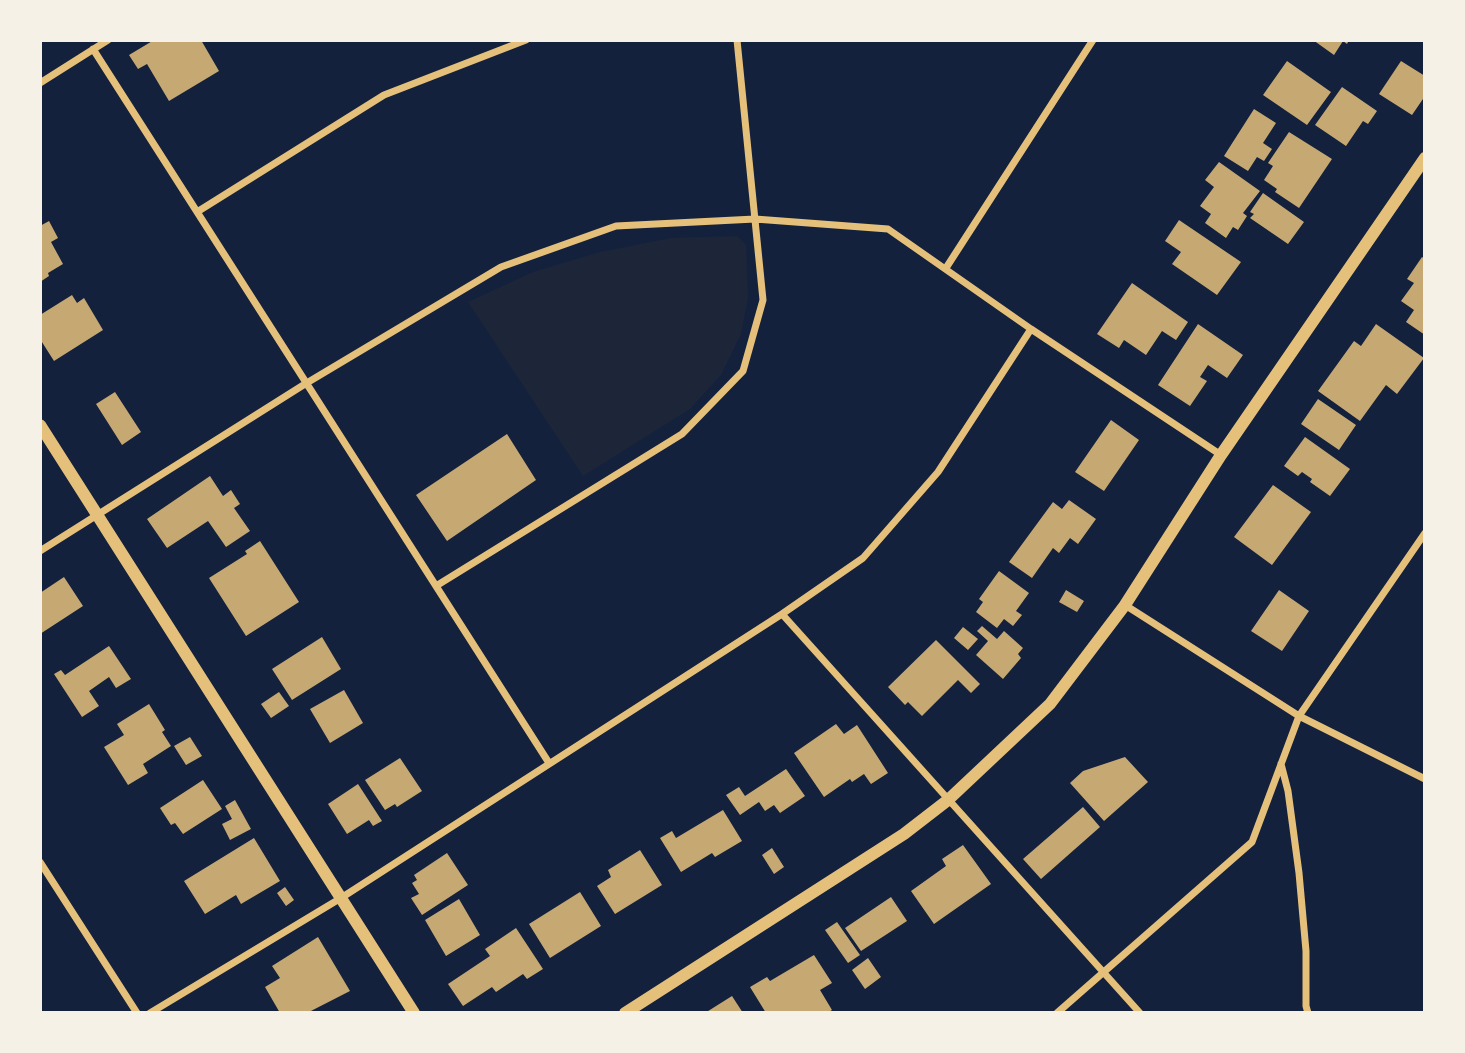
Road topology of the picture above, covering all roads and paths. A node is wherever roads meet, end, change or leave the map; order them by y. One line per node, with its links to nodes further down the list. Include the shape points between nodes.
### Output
1 (108, 40): 5 (street)
2 (526, 40): 8 (street, via 384,95)
3 (737, 40): 9 (street)
4 (1093, 40): 10 (street)
5 (93, 49): 6 (street); 8 (street)
6 (40, 83)
7 (1425, 158): 14 (street)
8 (197, 212): 12 (street)
9 (755, 219): 10 (street, via 888,229); 12 (street, via 616,226 501,267); 18 (street, via 763,300 743,371 682,434)
10 (946, 268): 11 (street)
11 (1031, 329): 14 (street); 20 (street, via 938,472 863,558)
12 (305, 384): 15 (street); 18 (street)
13 (40, 425): 15 (street)
14 (1221, 455): 19 (street)
15 (98, 515): 17 (street); 27 (street)
16 (1425, 533): 21 (street)
17 (40, 551)
18 (436, 586): 22 (street)
19 (1125, 605): 21 (street); 25 (street, via 1050,704)
20 (782, 614): 22 (street); 25 (street)
21 (1299, 716): 23 (street); 24 (street)
22 (549, 763): 27 (street)
23 (1281, 764): 28 (street, via 1252,842); 35 (street, via 1299,873)
24 (1425, 779)
25 (948, 800): 28 (street); 32 (street, via 904,834)
26 (40, 862): 29 (street)
27 (341, 898): 30 (street); 31 (street)
28 (1105, 972): 33 (street); 34 (street)
29 (137, 1013)
30 (150, 1013)
31 (414, 1013)
32 (625, 1013)
33 (1057, 1013)
34 (1140, 1013)
35 (1308, 1013)

